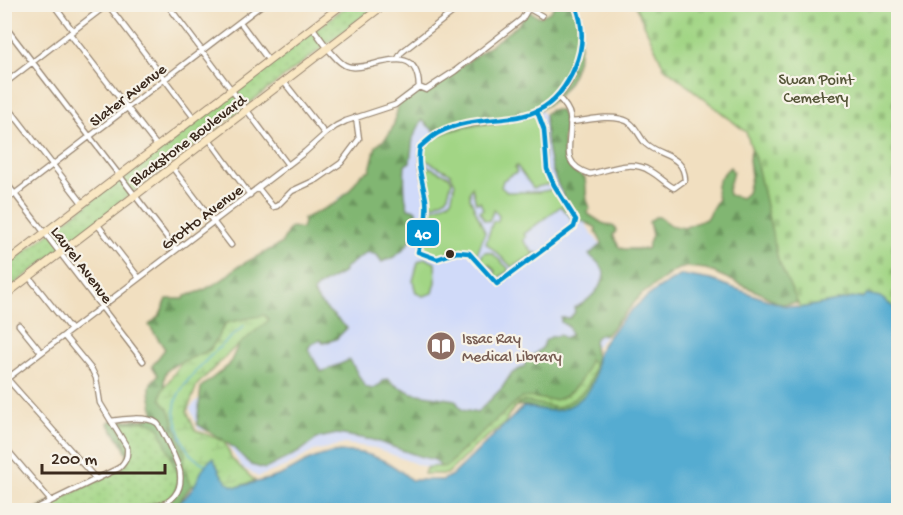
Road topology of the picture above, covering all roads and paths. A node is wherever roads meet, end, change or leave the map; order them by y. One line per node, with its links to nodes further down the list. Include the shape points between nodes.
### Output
1 (52, 4): 15 (street)
2 (167, 4): 17 (street)
3 (263, 4): 12 (street, Slater Avenue)
4 (343, 4): 14 (main road, Blackstone Boulevard)
5 (385, 4): 16 (main road, Blackstone Boulevard)
6 (463, 4): 18 (street, via 402,52)
7 (521, 4): 10 (street)
8 (575, 4): 26 (street, via 582,25 581,50 572,76)
9 (108, 5): 15 (street); 21 (street)
10 (528, 9): 11 (street); 24 (street, via 522,19 433,87)
11 (542, 16)
12 (240, 22): 17 (street, Slater Avenue); 19 (street)
13 (4, 25): 20 (street)
14 (312, 27): 16 (street); 19 (main road, Blackstone Boulevard)
15 (72, 32): 20 (street); 28 (street)
16 (328, 48): 18 (street, via 347,66); 22 (main road, Blackstone Boulevard)
17 (203, 51): 21 (street, Slater Avenue); 25 (street)
18 (398, 60): 24 (street, via 415,70)
19 (269, 61): 25 (main road, Blackstone Boulevard)
20 (33, 62): 23 (street); 34 (street)
21 (165, 79): 28 (street, Slater Avenue); 31 (street)
22 (284, 82): 29 (main road, Blackstone Boulevard); 33 (street)
23 (4, 84)
24 (419, 87): 30 (street, Grotto Avenue, via 395,105)
25 (232, 89): 29 (street); 31 (main road, Blackstone Boulevard)
26 (557, 96): 32 (street, via 569,113); 53 (street, via 526,116 458,126 432,136 420,147 418,159 427,218)
27 (4, 102): 37 (street)
28 (127, 108): 34 (street, Slater Avenue); 36 (street)
29 (248, 110): 35 (main road, Blackstone Boulevard); 38 (street)
30 (356, 117): 33 (street, Grotto Avenue); 42 (street, via 359,139 332,171 292,191 277,206 269,204)
31 (194, 118): 36 (main road, Blackstone Boulevard)
32 (570, 122): 32 (street, via 608,117 628,122 648,146 679,164 685,180 674,188 652,171 635,165 583,172 568,155)
33 (325, 134): 38 (street, Grotto Avenue)
34 (90, 137): 37 (street, Slater Avenue); 40 (street)
35 (209, 139): 39 (main road, Blackstone Boulevard); 45 (street)
36 (158, 146): 40 (main road, Blackstone Boulevard)
37 (53, 165): 43 (street, Slater Avenue); 47 (street)
38 (288, 165): 42 (street, Grotto Avenue)
39 (172, 167): 44 (main road, Blackstone Boulevard); 48 (street)
40 (120, 176): 44 (street); 47 (main road, Blackstone Boulevard)
41 (4, 180): 43 (street, Laurel Avenue)
42 (258, 188): 45 (street, Grotto Avenue)
43 (15, 194): 46 (street, Slater Avenue); 50 (street, Laurel Avenue)
44 (135, 195): 49 (main road, Blackstone Boulevard); 52 (street)
45 (250, 195): 48 (street, Grotto Avenue)
46 (4, 202)
47 (83, 204): 50 (main road, Blackstone Boulevard)
48 (213, 222): 51 (street); 52 (street, Grotto Avenue)
49 (97, 224): 54 (main road, Blackstone Boulevard); 57 (street)
50 (45, 233): 54 (street, Laurel Avenue); 55 (main road, Blackstone Boulevard)
51 (231, 245)
52 (176, 249): 57 (street, Grotto Avenue)
53 (418, 252)
54 (60, 253): 56 (main road, Blackstone Boulevard); 59 (street, Laurel Avenue)
55 (4, 264)
56 (29, 277): 58 (main road, Blackstone Boulevard); 61 (street)
57 (139, 278): 59 (street, Grotto Avenue)
58 (4, 296)
59 (102, 308): 61 (street, Grotto Avenue); 64 (street, Laurel Avenue)
60 (19, 325): 63 (street)
61 (71, 330): 62 (street, Grotto Avenue)
62 (64, 336): 63 (street, Grotto Avenue); 66 (street, via 92,370 100,403)
63 (41, 352): 65 (street, Grotto Avenue)
64 (143, 361)
65 (6, 378): 68 (street)
66 (111, 422): 68 (street, via 127,447 127,459 119,468); 71 (street, via 157,423 180,470 181,481 174,497)
67 (4, 446): 69 (street)
68 (96, 479): 69 (street)
69 (51, 501): 70 (street)
70 (33, 510)
71 (137, 510)

